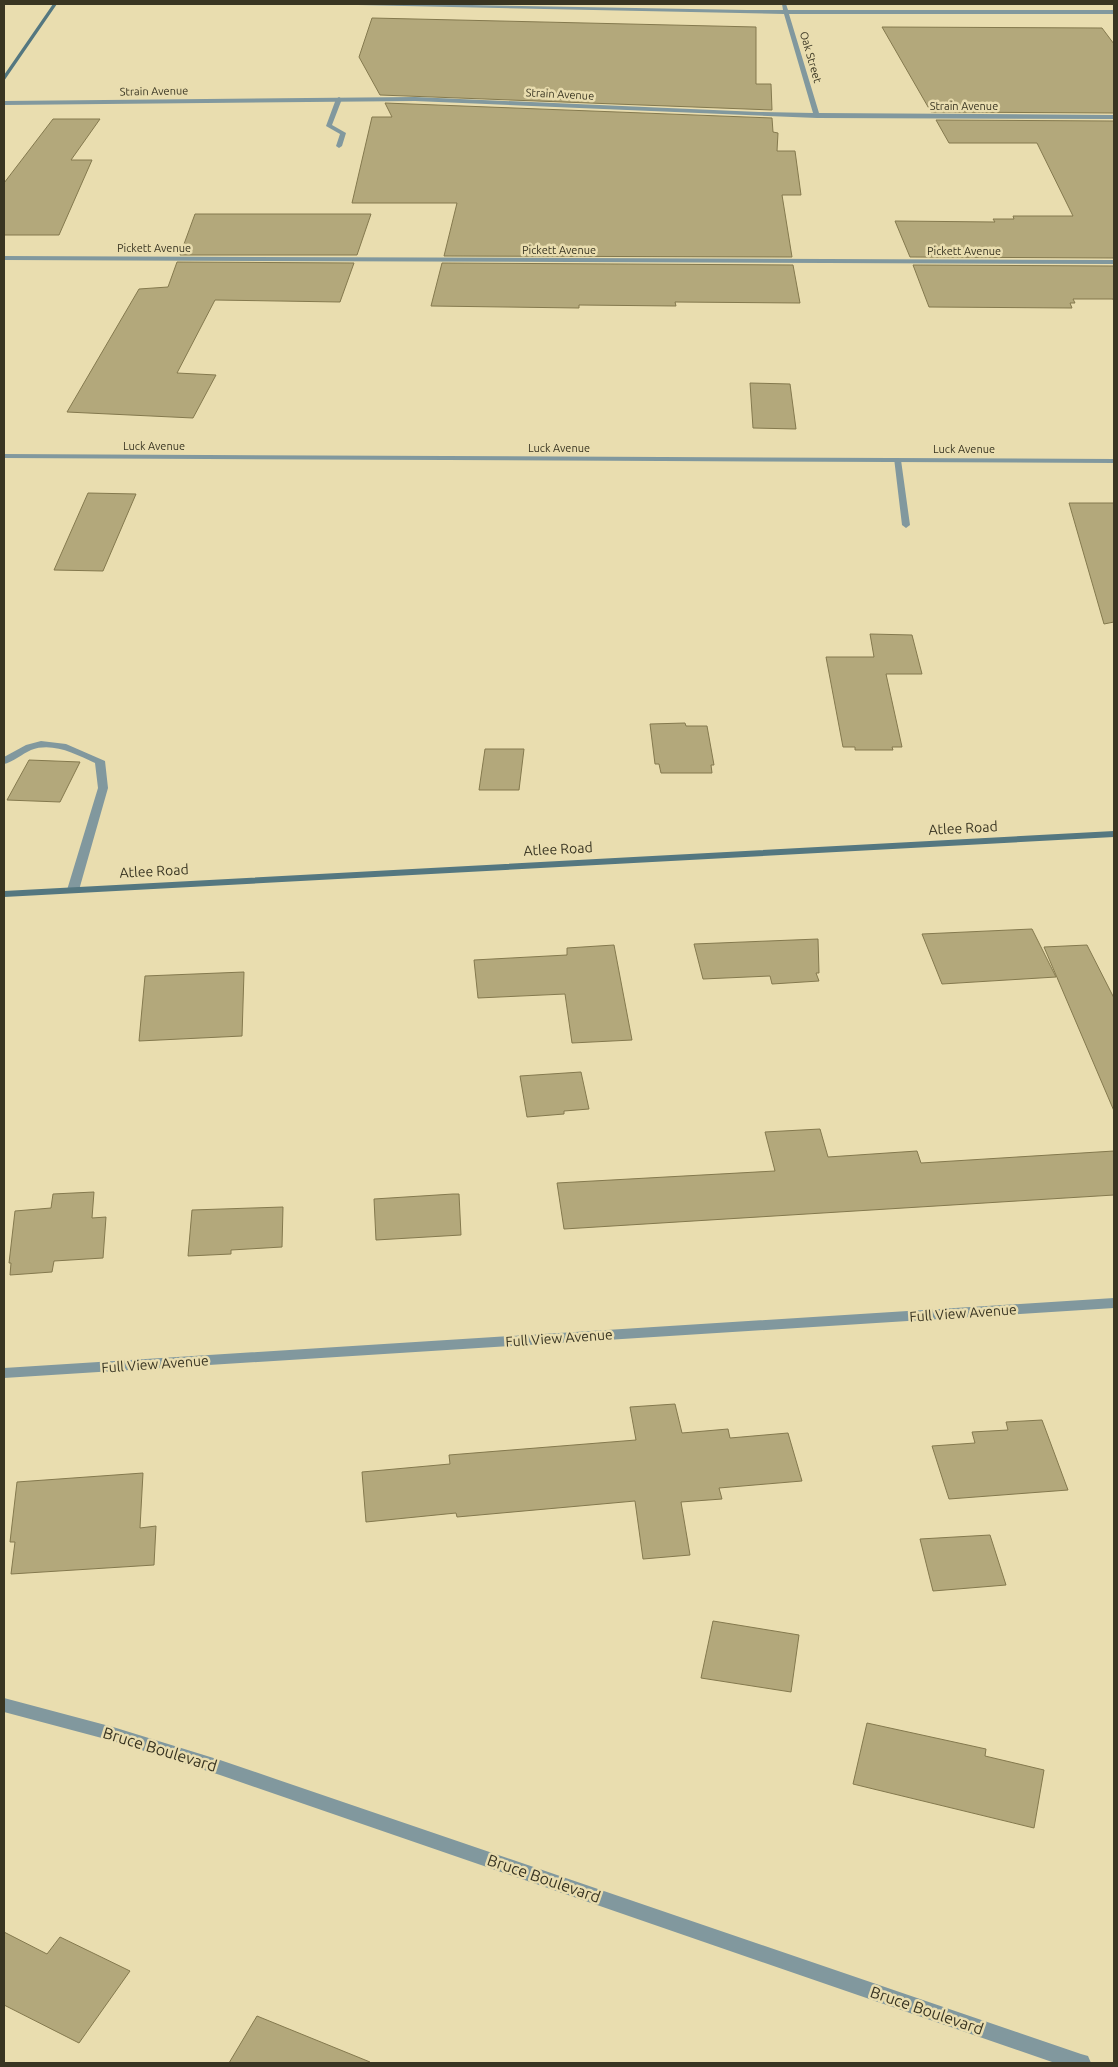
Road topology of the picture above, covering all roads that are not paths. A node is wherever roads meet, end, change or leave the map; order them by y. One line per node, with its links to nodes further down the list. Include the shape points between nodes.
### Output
1 (55, 4): 6 (main road)
2 (71, 4): 4 (street, via 358,4)
3 (784, 4): 4 (street, Oak Street)
4 (787, 11): 5 (street); 9 (street, Oak Street)
5 (1114, 12)
6 (4, 78)
7 (339, 99): 8 (street, Strain Avenue); 9 (street, Strain Avenue, via 508,102); 11 (street, via 329,126 343,133)
8 (4, 103)
9 (817, 116): 10 (street, Strain Avenue)
10 (1114, 117)
11 (339, 146)
12 (4, 258): 13 (street, Pickett Avenue)
13 (1114, 262)
14 (4, 456): 15 (street, Luck Avenue)
15 (897, 460): 16 (street, Luck Avenue); 17 (street)
16 (1114, 461)
17 (906, 525)
18 (4, 760): 20 (street, via 20,749 40,742 72,748 100,761 103,788)
19 (1114, 834): 20 (main road, Atlee Road)
20 (73, 890): 21 (main road, Atlee Road)
21 (4, 894)
22 (1114, 1303): 23 (street, Full View Avenue)
23 (4, 1373)
24 (4, 1705): 25 (street, Bruce Boulevard, via 62,1719 196,1760)
25 (1080, 2063)

